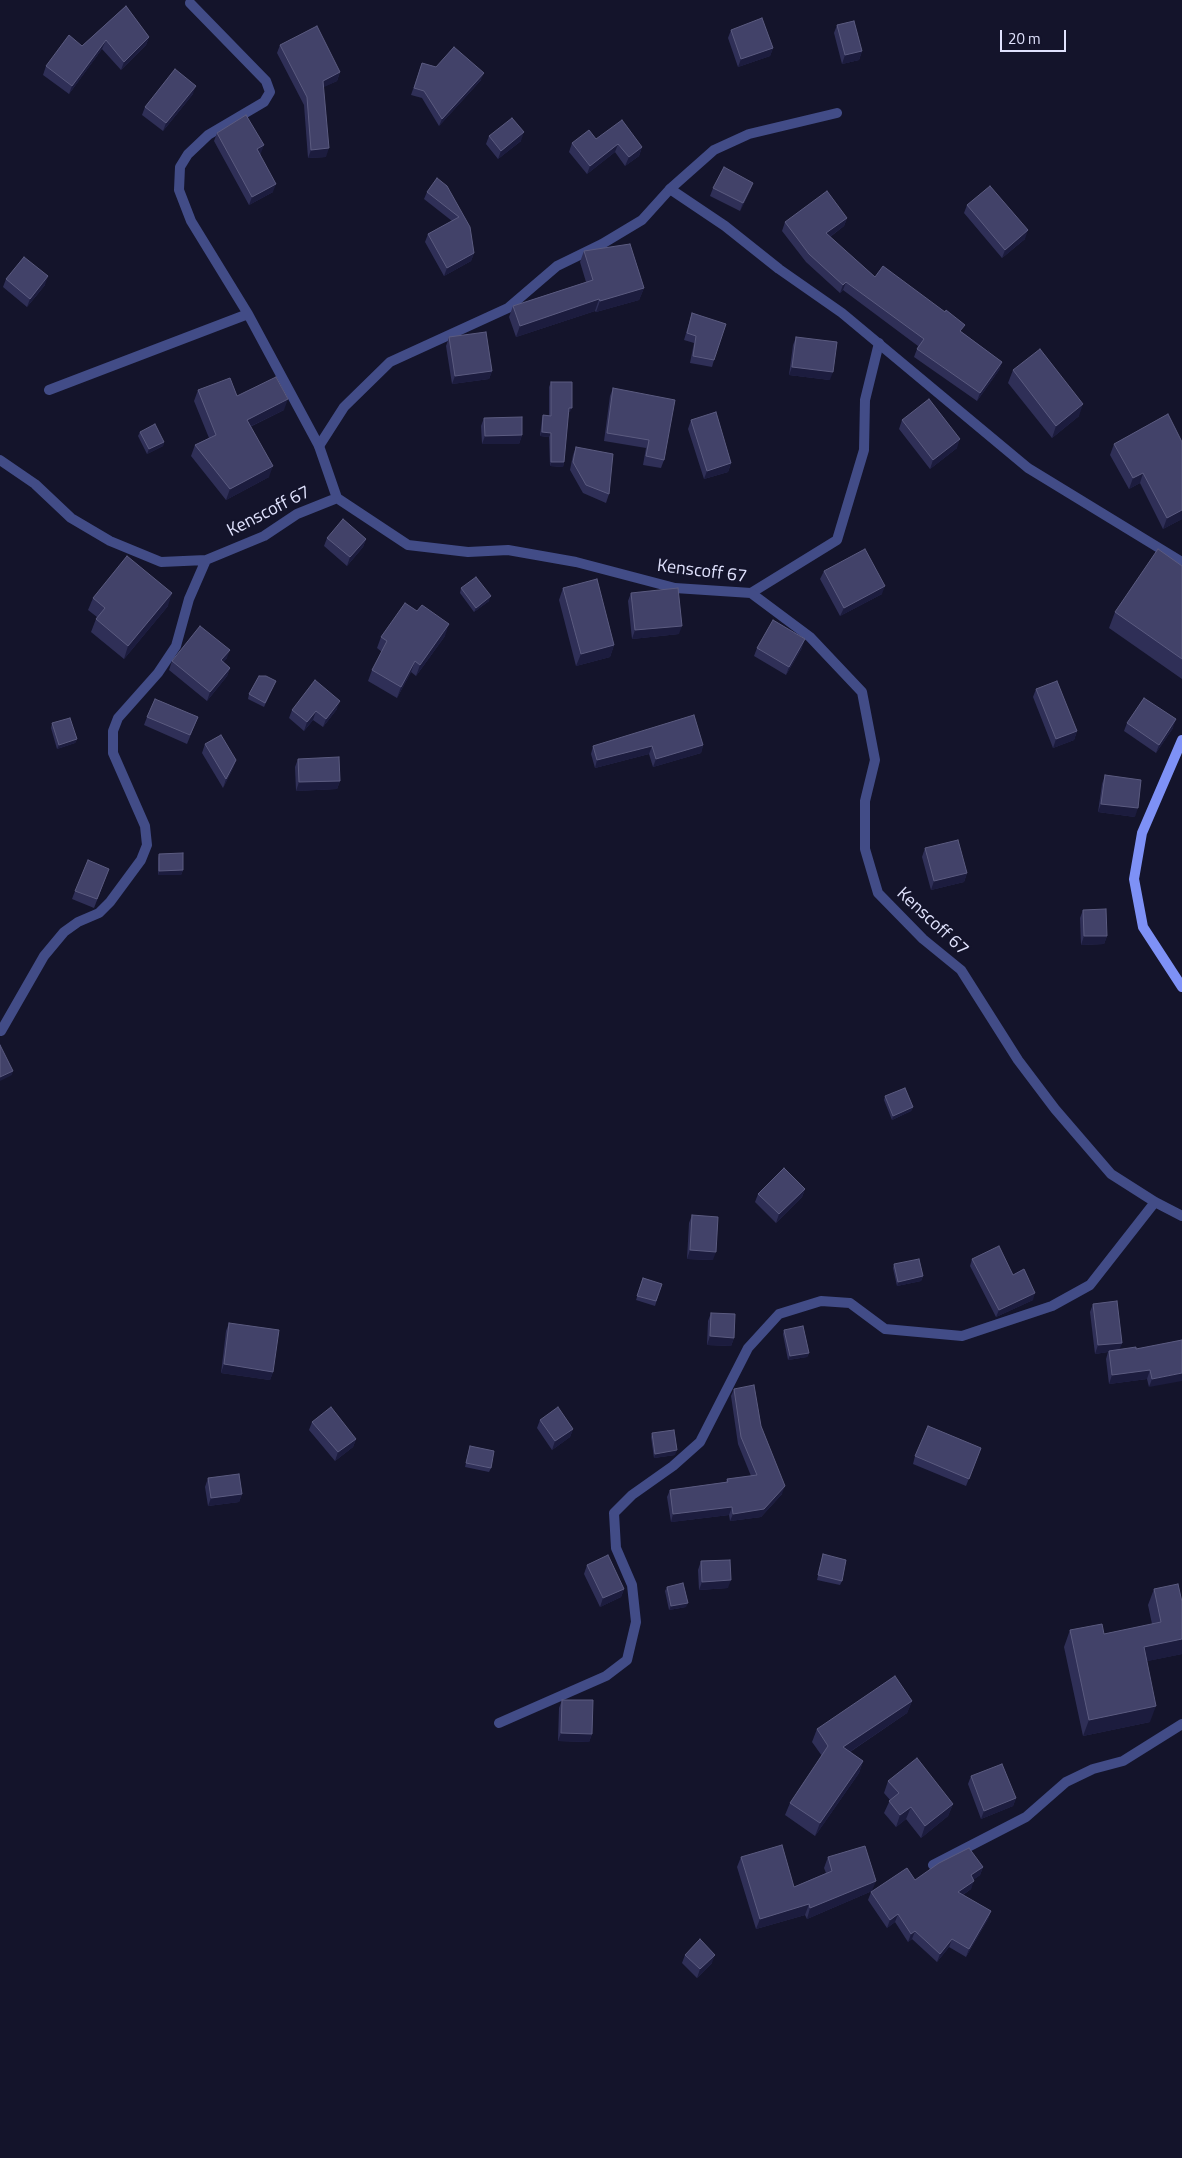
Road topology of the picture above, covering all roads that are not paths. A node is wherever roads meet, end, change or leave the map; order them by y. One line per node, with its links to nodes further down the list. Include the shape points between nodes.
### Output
1 (190, 3): 4 (street, via 269,86 270,92 264,102 208,135 188,154 180,167 179,190 192,221)
2 (837, 113): 3 (street, via 749,134 714,150)
3 (670, 189): 5 (street, via 725,226); 7 (street, via 642,220 557,266 508,308 390,362 344,407)
4 (248, 314): 6 (street); 7 (street)
5 (879, 343): 11 (street, via 1028,468); 12 (street, via 866,400 864,450 837,540)
6 (49, 390)
7 (319, 446): 9 (street)
8 (0, 460): 10 (street, Kenscoff 67, via 35,484 71,518 110,541 160,562)
9 (337, 498): 10 (street, Kenscoff 67, via 296,514 264,536); 12 (street, Kenscoff 67, via 408,545 468,552 508,550 576,562 675,588)
10 (206, 560): 15 (street, via 176,646 158,673 118,718 113,731 113,753 145,826 147,845 141,860 99,913 64,932 49,950)
11 (1182, 562)
12 (751, 593): 16 (street, Kenscoff 67, via 810,637 862,692 875,760 865,801 865,849 878,893 923,939 961,970 1018,1060 1111,1174)
13 (1182, 740): 14 (main road, via 1142,833 1134,879 1143,927)
14 (1182, 987)
15 (1, 1031)
16 (1155, 1202): 17 (street, Kenscoff 67); 18 (street, via 1090,1285 1052,1306 962,1336 885,1329 850,1302 821,1301 778,1314 748,1348 700,1442 614,1513 616,1548 632,1585 636,1622 627,1660 606,1676)
17 (1182, 1216)
18 (499, 1723)
19 (1182, 1724): 20 (street, via 1123,1761 1093,1769 1066,1782 1026,1817)
20 (933, 1865)

